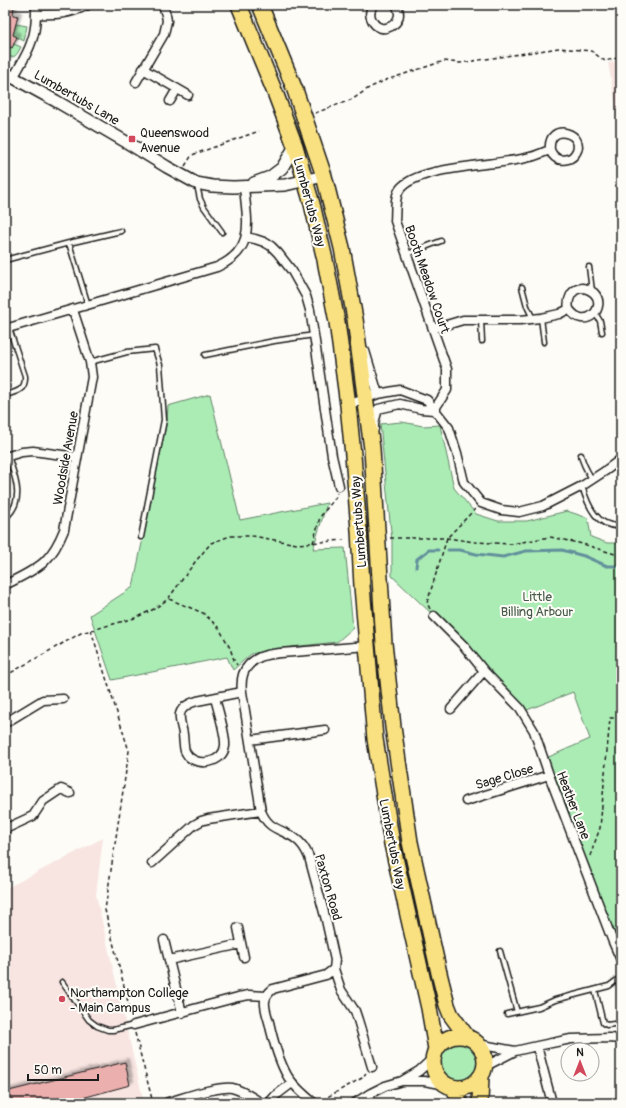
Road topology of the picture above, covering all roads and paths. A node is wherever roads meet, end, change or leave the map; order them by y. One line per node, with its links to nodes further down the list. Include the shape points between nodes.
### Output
1 (36, 5): 8 (street)
2 (88, 5): 8 (street, via 59,14)
3 (163, 5): 10 (street, via 166,15 164,34)
4 (239, 5): 18 (highway, Lumbertubs Way)
5 (260, 5): 21 (highway, Lumbertubs Way, via 295,90)
6 (373, 5): 7 (street, via 371,19 378,26 388,28 397,22 399,17)
7 (396, 5)
8 (36, 14): 11 (street, via 31,43 24,58)
9 (621, 57): 16 (path, via 605,61 591,51 559,48 460,63 444,61 386,80 353,100)
10 (143, 69): 12 (street); 13 (street)
11 (9, 76): 20 (street, Lumbertubs Lane, via 87,118)
12 (136, 82)
13 (177, 89): 14 (street); 15 (street)
14 (188, 95)
15 (170, 101)
16 (315, 113)
17 (258, 131): 20 (path, via 192,154)
18 (295, 146): 22 (highway, Lumbertubs Way); 24 (street, via 282,168 270,177)
19 (550, 150): 30 (street, Booth Meadow Court, via 530,158 434,172 414,178 400,189 396,201 395,221)
20 (180, 175): 23 (street, Lumbertubs Lane)
21 (324, 176): 22 (street, Lumbertubs Lane); 50 (highway, Lumbertubs Way, via 342,248)
22 (305, 181): 24 (street, Lumbertubs Lane, via 285,185); 51 (highway, Lumbertubs Way, via 325,260)
23 (196, 182): 24 (street, Lumbertubs Lane); 26 (lane, via 200,199)
24 (244, 187): 27 (street, via 248,223)
25 (121, 231): 29 (lane)
26 (222, 232)
27 (246, 237): 35 (street, via 237,255 225,264); 44 (street, Lumbertubs Way, via 271,246 292,271 306,296)
28 (441, 241): 30 (lane)
29 (69, 243): 31 (lane); 35 (lane)
30 (407, 254): 42 (street, Booth Meadow Court)
31 (5, 260)
32 (589, 267): 34 (lane)
33 (522, 287): 39 (lane, via 527,306)
34 (592, 292): 36 (street, via 588,289 577,289 568,299); 38 (street, via 598,303)
35 (88, 305): 37 (street)
36 (569, 309): 38 (street, via 572,315 582,319); 39 (street, via 559,314)
37 (73, 310): 41 (street); 48 (street, Woodside Avenue)
38 (595, 313): 43 (lane)
39 (537, 318): 40 (street); 46 (lane)
40 (481, 320): 42 (street, via 463,320); 45 (lane)
41 (7, 329): 49 (lane, via 25,381 21,389)
42 (433, 329): 52 (street, Booth Meadow Court, via 447,369 447,390)
43 (602, 332)
44 (314, 335): 47 (lane); 59 (street, Lumbertubs Way, via 332,456)
45 (482, 341)
46 (544, 342)
47 (205, 355)
48 (90, 362): 56 (street, Woodside Avenue, via 91,385); 64 (lane, via 127,352 155,349 160,365 164,420)
49 (5, 395)
50 (372, 396): 51 (street); 52 (street, via 400,390 427,400); 53 (highway, Lumbertubs Way)
51 (348, 405): 74 (highway, Lumbertubs Way)
52 (434, 410): 53 (street, via 400,404 378,409); 61 (street, via 449,428 464,482)
53 (372, 449): 111 (highway, Lumbertubs Way, via 384,643 410,842 447,1005)
54 (581, 455): 58 (lane)
55 (7, 456): 56 (street, via 33,451); 62 (lane, via 16,482 17,496)
56 (77, 458): 70 (street, Woodside Avenue, via 66,522 58,546 43,563)
57 (621, 459): 58 (street)
58 (592, 479): 60 (street)
59 (339, 486): 68 (path, via 336,497 320,517)
60 (582, 486): 61 (street, via 543,506 519,512 501,510); 63 (lane, via 598,519 605,524)
61 (481, 503): 66 (path)
62 (5, 518)
63 (621, 526)
64 (141, 538)
65 (388, 538): 66 (path)
66 (447, 538): 69 (path, via 511,544 550,538 583,544); 72 (path, via 427,602)
67 (344, 540): 68 (path)
68 (312, 543): 71 (path, via 297,544 253,536 230,536 211,543)
69 (621, 556)
70 (5, 584)
71 (168, 599): 73 (path, via 135,618); 76 (path, via 203,613 219,628 234,660)
72 (434, 616): 75 (street, Heather Lane)
73 (91, 630): 77 (path); 109 (path, via 129,750 105,910)
74 (367, 646): 76 (street, via 270,655 255,660 248,665); 114 (highway, Lumbertubs Way, via 375,738 392,844 429,1008)
75 (484, 670): 81 (street); 86 (street, Heather Lane, via 520,708 534,731)
76 (244, 673): 78 (street, Paxton Road)
77 (5, 676)
78 (242, 692): 79 (street); 85 (street, Paxton Road)
79 (216, 698): 79 (street, via 191,703 182,709 180,714 185,749 192,760 216,760 223,754 224,737)
80 (63, 699): 83 (street, via 43,700)
81 (451, 709)
82 (621, 718): 92 (path, via 610,718 600,828)
83 (5, 723)
84 (324, 730): 85 (street)
85 (250, 740): 89 (street, Paxton Road)
86 (549, 775): 88 (street, Sage Close); 92 (street, Heather Lane)
87 (70, 794): 90 (street, via 61,789 43,801 33,816)
88 (466, 801)
89 (261, 811): 91 (street, via 208,819 194,825); 100 (street, Paxton Road, via 272,827 297,839 306,849 326,920 335,960)
90 (5, 829)
91 (152, 863)
92 (585, 869): 99 (street, Heather Lane)
93 (238, 928): 95 (street)
94 (164, 940): 98 (street)
95 (241, 944): 97 (street); 98 (street)
96 (500, 951): 105 (lane)
97 (244, 956)
98 (169, 960): 106 (street)
99 (621, 960)
100 (334, 969): 104 (street, via 326,975 273,989); 115 (street, Paxton Road, via 341,990 355,1011)
101 (621, 977): 103 (lane, via 609,986)
102 (62, 982): 109 (lane, via 89,1020 97,1026 113,1030)
103 (595, 990): 105 (lane); 108 (lane, via 604,1023)
104 (266, 996): 106 (street, via 238,997); 118 (street, via 265,1005 276,1050)
105 (517, 1012): 107 (lane)
106 (182, 1013): 109 (street)
107 (507, 1014)
108 (621, 1023)
109 (134, 1025): 122 (path)
110 (621, 1039): 112 (street, via 570,1040)
111 (472, 1041): 113 (street); 114 (highway, via 458,1036 450,1038 442,1042); 116 (highway, via 484,1055)
112 (538, 1046): 113 (street); 129 (street)
113 (515, 1051): 116 (street)
114 (435, 1054): 117 (street, via 419,1071); 119 (highway, via 433,1066 436,1074)
115 (372, 1067): 120 (path, via 362,1078)
116 (483, 1072): 119 (highway, via 476,1082 469,1086); 128 (highway)
117 (402, 1081): 119 (street); 126 (street, via 385,1086)
118 (292, 1083): 124 (street); 125 (street)
119 (450, 1087): 127 (highway)
120 (322, 1099)
121 (168, 1102): 123 (street, via 216,1089 231,1088)
122 (153, 1103)
123 (262, 1103)
124 (269, 1103)
125 (314, 1103)
126 (355, 1103)
127 (460, 1103)
128 (480, 1103)
129 (552, 1103)

